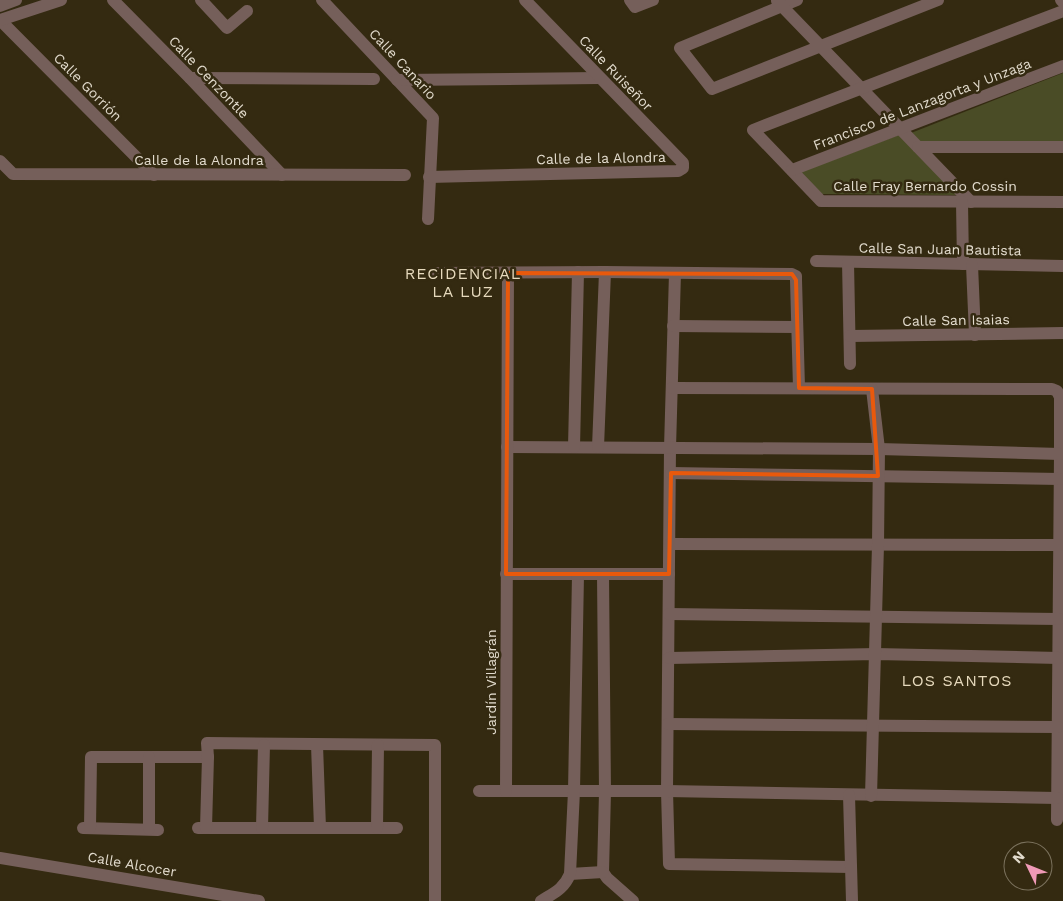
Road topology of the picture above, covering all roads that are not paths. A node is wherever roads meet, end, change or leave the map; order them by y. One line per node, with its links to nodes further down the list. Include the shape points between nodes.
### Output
1 (61, 0): 13 (street)
2 (113, 0): 16 (street, Calle Cenzontle)
3 (201, 0): 11 (street, via 227,28)
4 (322, 0): 19 (street, Calle Canario)
5 (525, 0): 18 (street, Calle Ruiseñor)
6 (630, 0): 7 (street, via 636,7)
7 (652, 0)
8 (797, 0): 10 (street)
9 (938, 0): 14 (street)
10 (779, 3): 14 (street); 14 (street, via 680,48 712,89)
11 (247, 11)
12 (1063, 11): 20 (street)
13 (0, 20): 27 (street, Calle Gorrión)
14 (821, 47): 20 (street)
15 (1063, 66): 21 (street, Francisco de Lanzagorta y Unzaga)
16 (190, 78): 17 (street); 28 (street, Calle Cenzontle)
17 (374, 78)
18 (599, 78): 19 (street); 25 (street, Calle Ruiseñor, via 683,163)
19 (397, 80): 30 (street, Calle Canario, via 433,118)
20 (862, 89): 21 (street); 26 (street, Calle Fray Bernardo Cossin, via 753,130)
21 (900, 129): 22 (street); 26 (street, Francisco de Lanzagorta y Unzaga)
22 (918, 147): 23 (street); 31 (street)
23 (1063, 148)
24 (0, 160): 27 (street, Calle de la Alondra, via 13,174)
25 (683, 168): 30 (street, Calle de la Alondra, via 678,171)
26 (792, 170): 31 (street, Calle Fray Bernardo Cossin, via 821,201)
27 (154, 175): 28 (street, Calle de la Alondra)
28 (282, 175): 29 (street, Calle de la Alondra)
29 (404, 175)
30 (429, 176): 33 (street, Calle Canario)
31 (967, 202): 32 (street, Calle Fray Bernardo Cossin); 36 (street)
32 (1063, 202)
33 (428, 219)
34 (816, 262): 35 (street, Calle San Juan Bautista)
35 (848, 262): 36 (street, Calle San Juan Bautista); 47 (street)
36 (968, 265): 37 (street, Calle San Juan Bautista); 46 (street)
37 (1063, 266)
38 (578, 272): 39 (street); 41 (street); 53 (street)
39 (605, 272): 42 (street); 54 (street)
40 (437, 273): 41 (street)
41 (508, 273): 52 (street, Jardín Villagrán)
42 (675, 273): 43 (street); 44 (street, via 792,274 796,276)
43 (673, 326): 44 (street); 49 (street)
44 (797, 327): 50 (street)
45 (1063, 333): 46 (street, Calle San Isaias)
46 (975, 335): 47 (street, Calle San Isaias)
47 (850, 336): 48 (street)
48 (850, 364)
49 (672, 388): 50 (street); 55 (street)
50 (799, 388): 51 (street)
51 (872, 389): 56 (street); 57 (street, via 1052,389 1060,397)
52 (507, 447): 53 (street); 64 (street, Jardín Villagrán)
53 (574, 447): 54 (street)
54 (598, 447): 55 (street)
55 (670, 448): 56 (street); 58 (street)
56 (879, 449): 57 (street); 59 (street)
57 (1060, 454): 60 (street)
58 (671, 473): 59 (street); 61 (street)
59 (878, 476): 60 (street); 62 (street)
60 (1060, 479): 63 (street)
61 (670, 544): 62 (street); 65 (street)
62 (878, 545): 63 (street); 69 (street)
63 (1060, 545): 70 (street)
64 (506, 574): 66 (street); 83 (street, Jardín Villagrán)
65 (670, 574): 67 (street); 68 (street)
66 (578, 575): 67 (street); 84 (street)
67 (603, 575): 86 (street)
68 (669, 614): 69 (street); 72 (street)
69 (876, 617): 70 (street); 71 (street)
70 (1059, 619): 73 (street)
71 (876, 654): 72 (street); 73 (street); 75 (street)
72 (669, 658): 74 (street)
73 (1059, 658): 76 (street)
74 (668, 724): 75 (street); 85 (street)
75 (872, 726): 76 (street); 88 (street)
76 (1058, 727): 89 (street)
77 (264, 745): 78 (street); 81 (street, via 207,743); 91 (street)
78 (317, 745): 79 (street); 92 (street)
79 (378, 745): 93 (street); 100 (street, via 435,745)
80 (149, 757): 80 (street, via 154,829 86,828 91,757); 81 (street)
81 (208, 758): 91 (street, via 202,828)
82 (479, 791): 83 (street)
83 (506, 791): 84 (street)
84 (574, 791): 86 (street); 98 (street)
85 (667, 791): 86 (street); 87 (street); 96 (street, via 669,864)
86 (605, 792): 97 (street)
87 (849, 795): 88 (street); 96 (street)
88 (871, 796): 89 (street)
89 (1057, 798): 90 (street)
90 (1057, 820)
91 (262, 828): 92 (street)
92 (320, 828): 93 (street)
93 (377, 828): 94 (street)
94 (397, 828)
95 (0, 858): 99 (street, Calle Alcocer)
96 (851, 867): 103 (street)
97 (603, 872): 98 (street); 102 (street)
98 (570, 874): 101 (street, via 562,889)
99 (259, 901)
100 (435, 901)
101 (541, 901)
102 (634, 901)
103 (852, 901)

